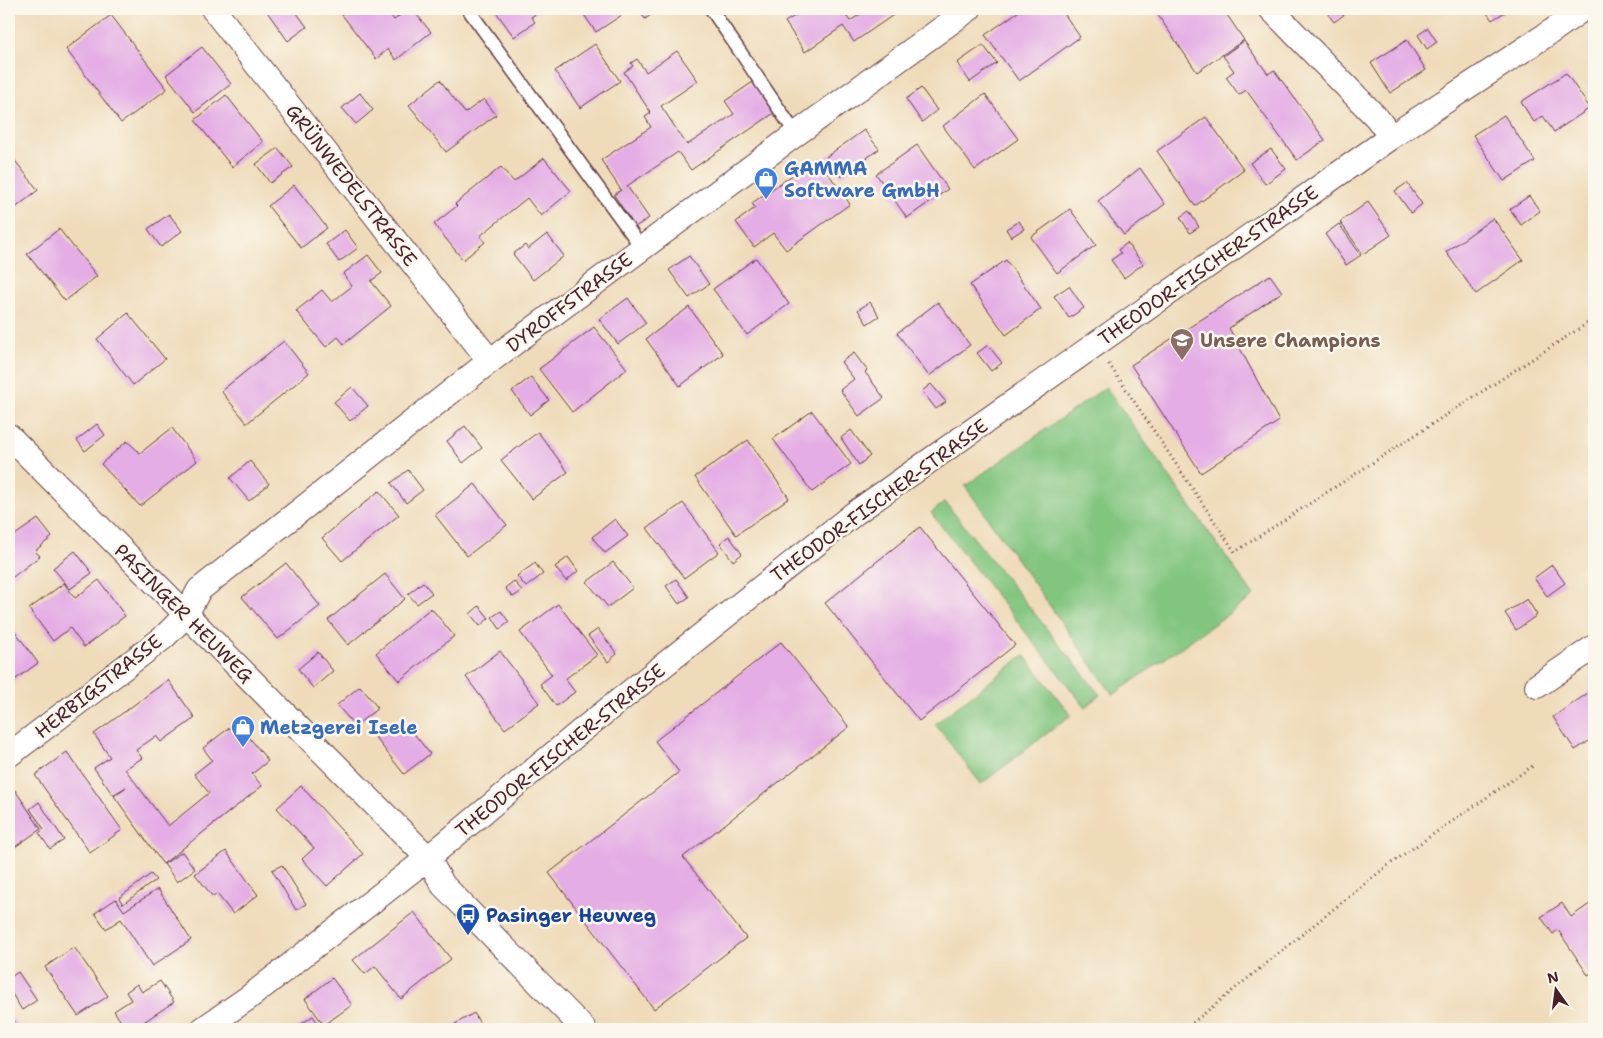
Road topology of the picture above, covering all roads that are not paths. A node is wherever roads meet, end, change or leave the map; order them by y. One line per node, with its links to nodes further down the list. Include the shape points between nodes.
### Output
1 (213, 9): 10 (street, GRÜNWEDELSTRASSE)
2 (468, 9): 9 (lane)
3 (711, 9): 7 (lane)
4 (1271, 9): 8 (street)
5 (1583, 9): 8 (street, THEODOR-FISCHER-STRASSE)
6 (962, 11): 7 (street, DYROFFSTRASSE)
7 (796, 134): 9 (street, DYROFFSTRASSE)
8 (1391, 137): 16 (street, THEODOR-FISCHER-STRASSE, via 855,513 581,731)
9 (642, 248): 10 (street, DYROFFSTRASSE)
10 (490, 361): 12 (street, DYROFFSTRASSE, via 199,590)
11 (9, 436): 12 (street, PASINGER HEUWEG)
12 (186, 616): 15 (street, HERBIGSTRASSE, via 163,638); 16 (street, PASINGER HEUWEG)
13 (1594, 647): 14 (street)
14 (1537, 686)
15 (9, 755)
16 (428, 858): 17 (street, THEODOR-FISCHER-STRASSE, via 248,998); 18 (street, PASINGER HEUWEG, via 443,885)
17 (203, 1029)
18 (584, 1029)

